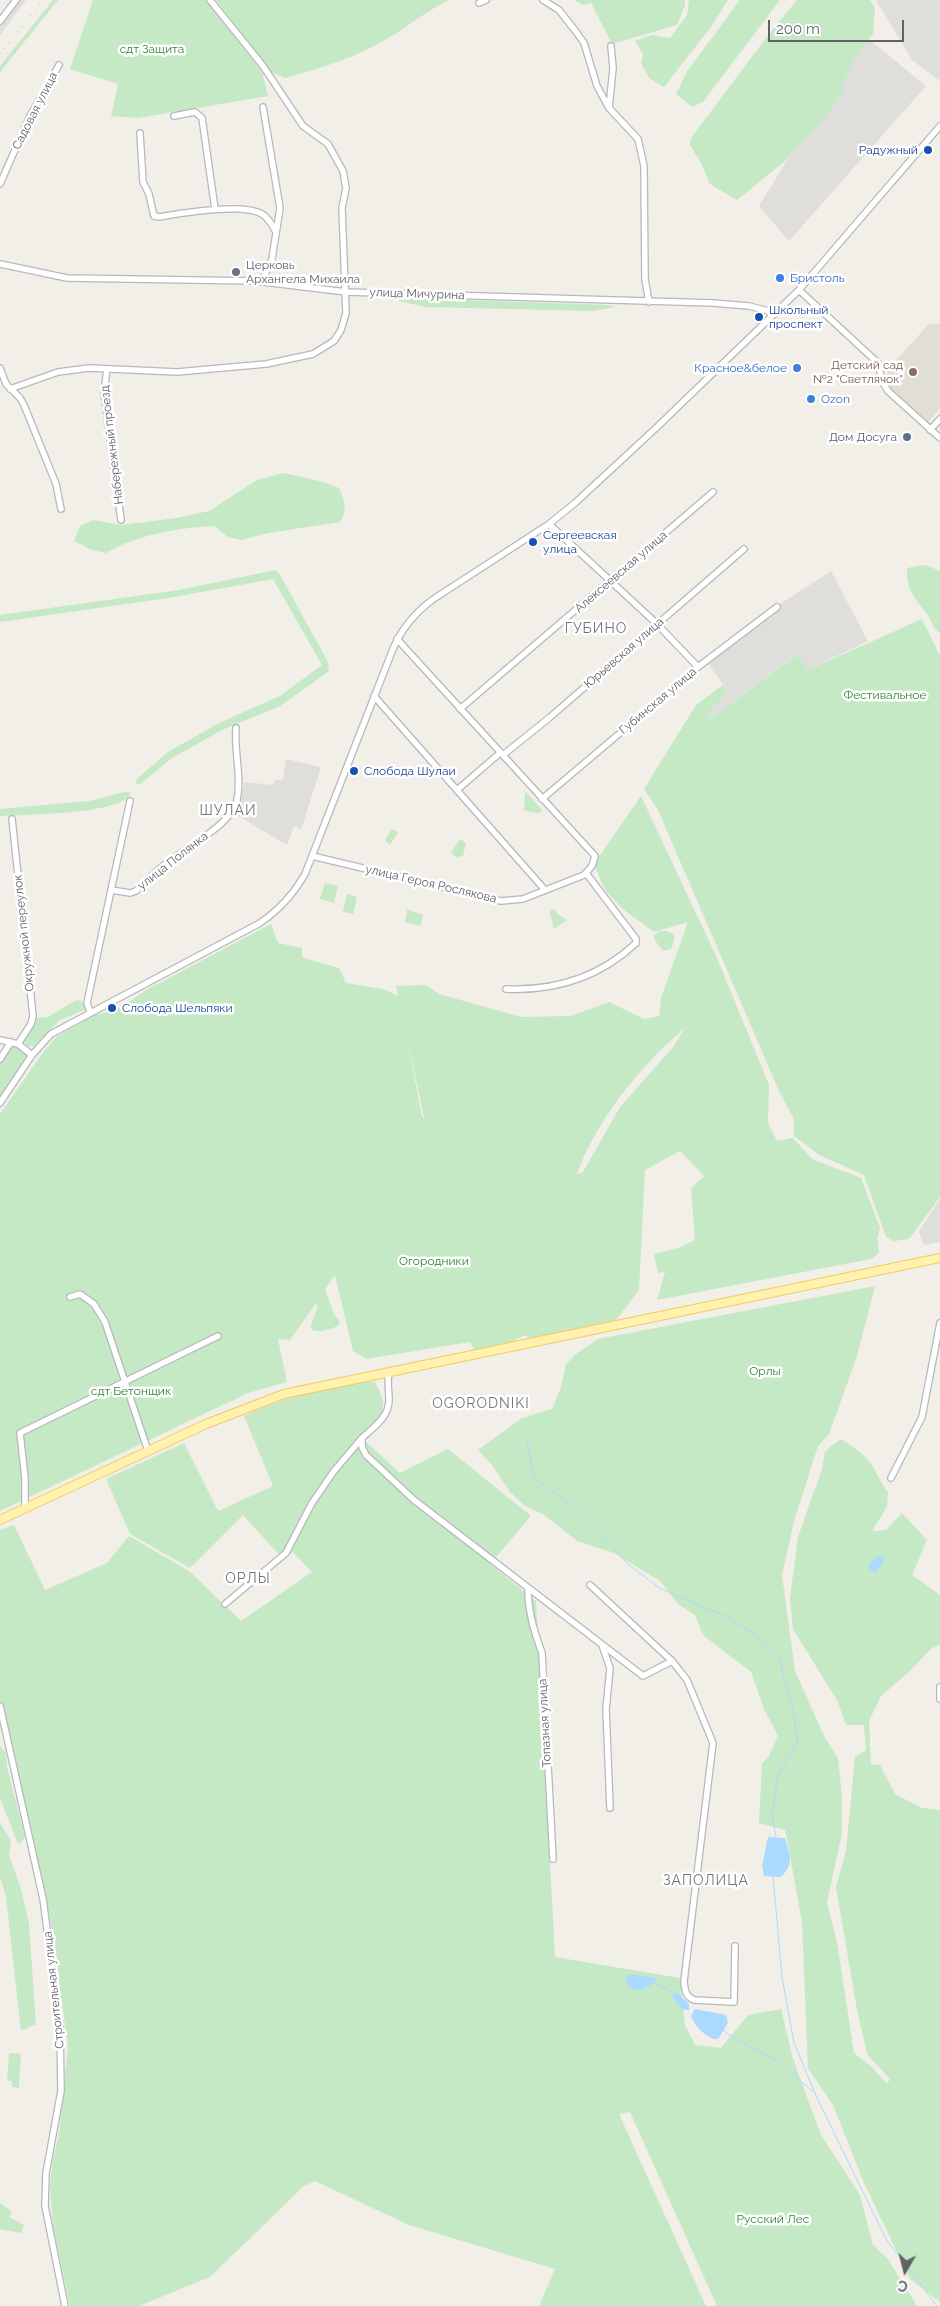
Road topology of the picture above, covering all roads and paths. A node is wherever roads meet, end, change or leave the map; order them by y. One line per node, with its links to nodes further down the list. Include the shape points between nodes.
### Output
1 (16, 0): 6 (street)
2 (210, 0): 20 (street, via 264,66 303,126 328,144 343,171 346,188 342,208)
3 (486, 0): 5 (street)
4 (543, 0): 10 (street, via 559,10 578,33 597,86)
5 (480, 4)
6 (0, 21)
7 (611, 46): 10 (street, via 613,68)
8 (59, 65): 14 (street, Садовая улица, via 30,116)
9 (263, 107): 16 (street, via 280,208)
10 (609, 108): 21 (street, via 638,139 644,166 645,279)
11 (174, 116): 15 (street, via 195,112 202,118)
12 (939, 129): 19 (street)
13 (140, 133): 15 (street, via 143,182 154,216)
14 (0, 184)
15 (215, 209): 16 (street, via 256,211 271,223)
16 (276, 232): 18 (street, via 272,259)
17 (0, 264): 18 (street, улица Мичурина, via 67,278)
18 (262, 281): 20 (street, улица Мичурина)
19 (799, 290): 22 (street); 27 (street, via 878,363 886,389)
20 (346, 292): 21 (street, улица Мичурина); 24 (street, via 346,313 341,330 334,341 313,354 216,370)
21 (649, 302): 22 (street, улица Мичурина, via 748,306)
22 (776, 313): 32 (street, via 669,416)
23 (0, 368): 25 (street)
24 (107, 370): 25 (street, via 89,368 58,372); 31 (street, Набережный проезд, via 104,393)
25 (10, 389): 30 (street, via 24,405 56,484)
26 (940, 419): 27 (street)
27 (930, 430): 28 (street)
28 (940, 438)
29 (713, 492): 34 (street, Алексеевская улица)
30 (61, 509)
31 (121, 520)
32 (549, 524): 34 (street); 37 (street, via 422,607)
33 (744, 549): 36 (street, Юрьевская улица)
34 (610, 582): 36 (street); 40 (street, Алексеевская улица)
35 (776, 607): 38 (street, Губинская улица)
36 (657, 624): 38 (street); 42 (street, Юрьевская улица, via 549,718)
37 (396, 639): 39 (street); 40 (street)
38 (698, 667): 44 (street, Губинская улица)
39 (374, 696): 43 (street); 47 (street)
40 (460, 709): 42 (street)
41 (236, 728): 49 (street, улица Полянка, via 238,792 233,811 136,891)
42 (501, 754): 43 (street, Юрьевская улица); 44 (street)
43 (457, 790): 50 (street)
44 (542, 799): 48 (street, via 595,856)
45 (130, 801): 49 (street)
46 (12, 819): 55 (street, Окружной переулок, via 33,1016)
47 (312, 856): 50 (street, улица Героя Рослякова, via 493,900 523,899); 52 (street, via 296,889 276,913)
48 (586, 873): 50 (street, улица Героя Рослякова); 51 (street, via 636,943 608,966 568,984 533,990)
49 (111, 890): 52 (street, via 87,1003)
50 (545, 890)
51 (506, 989)
52 (90, 1012): 56 (street, via 51,1034)
53 (0, 1040): 54 (street)
54 (11, 1042): 55 (street); 57 (street)
55 (18, 1044): 56 (street)
56 (32, 1055): 58 (street)
57 (0, 1059)
58 (0, 1103)
59 (940, 1258): 63 (main road)
60 (70, 1296): 64 (street, via 80,1294 94,1304 105,1322)
61 (940, 1323): 67 (street, via 922,1417)
62 (218, 1336): 64 (street)
63 (389, 1372): 65 (street, via 386,1414); 66 (main road, via 284,1394 236,1411)
64 (124, 1382): 66 (street); 68 (street, via 20,1433)
65 (362, 1438): 71 (street, via 366,1455 414,1500); 72 (street, via 312,1503 286,1553)
66 (148, 1450): 68 (main road)
67 (890, 1478)
68 (25, 1508): 69 (main road)
69 (0, 1520)
70 (590, 1585): 74 (street)
71 (528, 1588): 73 (street); 79 (street, Топазная улица, via 532,1627 542,1653)
72 (226, 1604)
73 (602, 1645): 74 (street, via 643,1676); 78 (street, via 610,1668 606,1709)
74 (672, 1661): 80 (street, via 687,1680 713,1743 684,1981 689,1998 734,2002)
75 (940, 1687): 76 (street)
76 (940, 1699)
77 (0, 1706): 81 (street, Строительная улица, via 43,1899 60,2026 62,2091 46,2173 45,2206)
78 (610, 1808)
79 (553, 1859)
80 (735, 1946)
81 (65, 2306)

